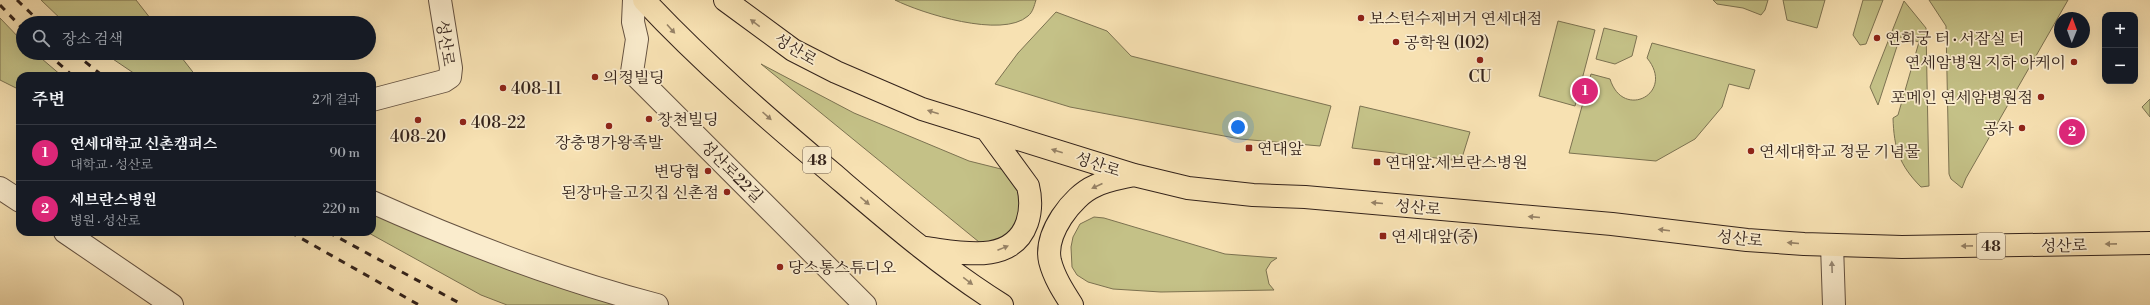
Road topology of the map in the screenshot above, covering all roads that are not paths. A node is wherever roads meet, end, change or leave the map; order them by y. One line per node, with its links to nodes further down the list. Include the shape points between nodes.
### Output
1 (440, 0): 5 (street, 성산로, via 451,68 450,77 444,81)
2 (634, 0): 17 (street, 성산로22길, via 633,22 637,39 632,72)
3 (644, 0): 14 (main road, 48, one-way to 14, via 679,38 797,144)
4 (725, 0): 6 (main road, 성산로, one-way to 4, via 922,109 836,72 782,43)
5 (376, 99)
6 (987, 130): 7 (main road, 성산로, one-way to 6); 14 (main road, one-way to 6, via 979,254 1004,249 1022,234 1029,215 1031,196 1028,186)
7 (1134, 176): 13 (main road, 성산로, one-way to 7, via 1747,240 1580,221 1305,197 1253,195 1188,188); 19 (main road, one-way to 19, via 1094,186 1076,199 1052,235 1049,260 1056,280)
8 (0, 188): 9 (street)
9 (16, 198)
10 (376, 204): 16 (street, via 492,254 558,277)
11 (71, 236): 15 (street)
12 (2150, 243): 13 (main road, 성산로 / 48, one-way to 13)
13 (1832, 246): 20 (street, one-way to 13)
14 (923, 248): 18 (main road, 48, one-way to 18)
15 (163, 303)
16 (657, 305)
17 (865, 305)
18 (1002, 305)
19 (1072, 305)
20 (1834, 305)

